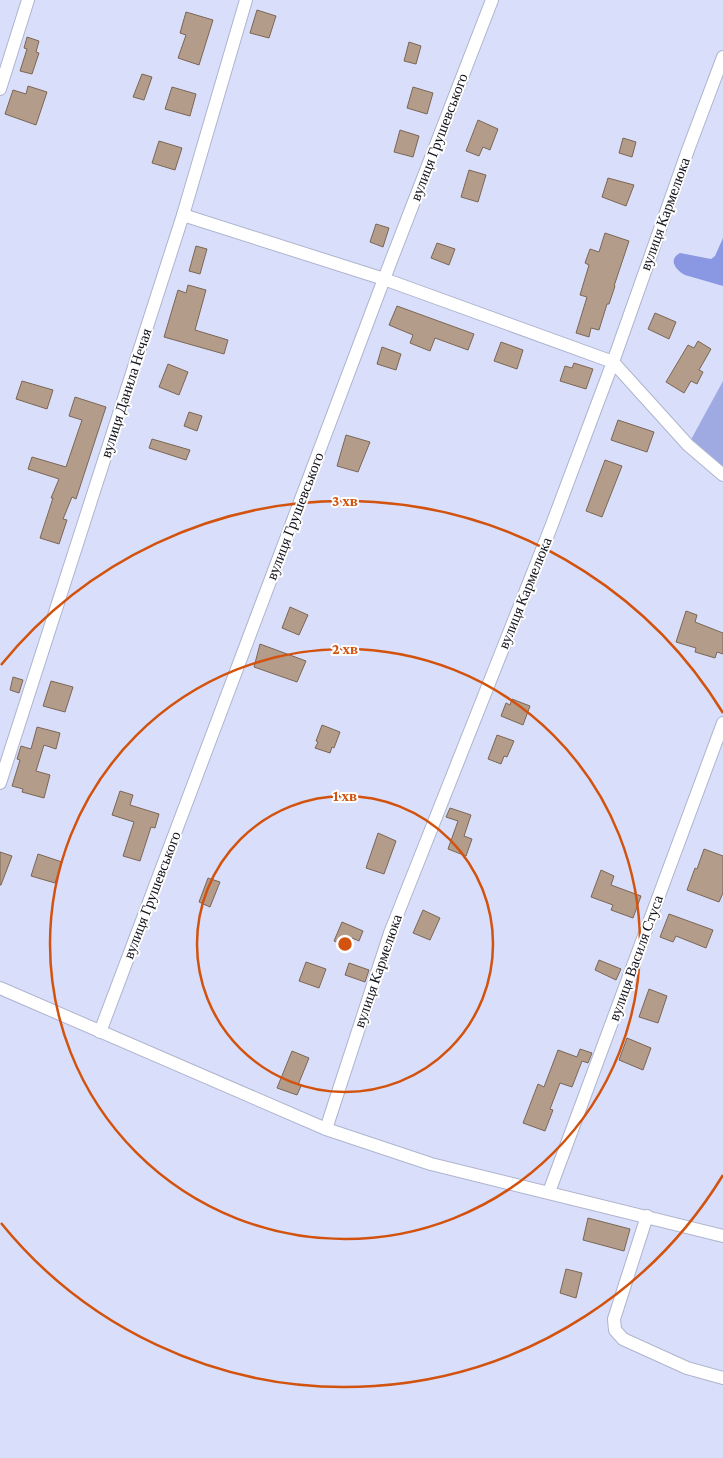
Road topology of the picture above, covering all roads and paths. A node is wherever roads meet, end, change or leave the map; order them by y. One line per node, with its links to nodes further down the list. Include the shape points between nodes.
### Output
1 (28, 0): 5 (street)
2 (246, 0): 6 (street, вулиця Данила Нечая)
3 (492, 0): 7 (street, вулиця Грушевського)
4 (723, 57): 8 (street, вулиця Кармелюка)
5 (0, 89)
6 (183, 215): 7 (street); 11 (street, вулиця Данила Нечая)
7 (384, 279): 8 (street); 13 (street, вулиця Грушевського)
8 (613, 362): 9 (street, via 688,445); 14 (street, вулиця Кармелюка, via 390,933)
9 (723, 476)
10 (723, 723): 15 (street, вулиця Василя Стуса)
11 (0, 784)
12 (0, 988): 13 (street)
13 (100, 1032): 14 (street)
14 (326, 1129): 15 (street, via 431,1164)
15 (549, 1192): 16 (street)
16 (647, 1216): 17 (street); 18 (street, via 614,1319 615,1330 623,1339 687,1368)
17 (723, 1236)
18 (723, 1378)

